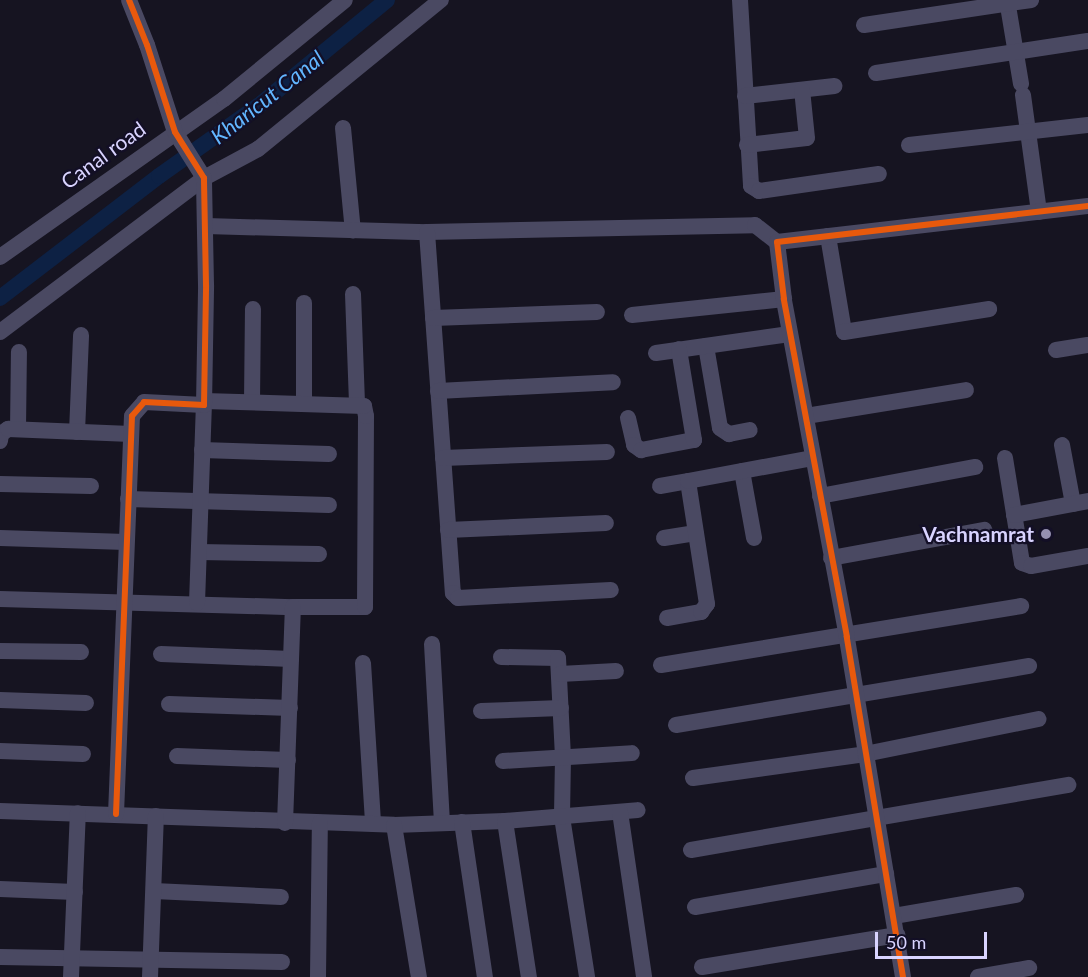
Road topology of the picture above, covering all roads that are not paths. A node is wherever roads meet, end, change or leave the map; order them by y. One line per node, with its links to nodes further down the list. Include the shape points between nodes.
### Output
1 (129, 0): 17 (street)
2 (345, 0): 17 (street, Canal road)
3 (441, 0): 21 (street, via 258,150)
4 (740, 0): 13 (street)
5 (1031, 0): 6 (street)
6 (1007, 2): 7 (street); 9 (street)
7 (864, 26)
8 (1088, 41): 9 (street)
9 (1016, 52): 10 (street); 16 (street)
10 (876, 73)
11 (834, 86): 12 (street)
12 (802, 90): 13 (street); 18 (street, via 807,138)
13 (745, 96): 18 (street)
14 (1088, 125): 16 (street)
15 (343, 128): 25 (street)
16 (1028, 131): 19 (street); 23 (street)
17 (178, 137): 21 (street); 29 (street, Canal road)
18 (747, 145): 20 (street, via 749,181 759,191)
19 (909, 145)
20 (879, 174)
21 (210, 176): 24 (street); 38 (street)
22 (1088, 206): 23 (street)
23 (1039, 212): 27 (street)
24 (206, 226): 25 (street); 51 (street)
25 (353, 231): 26 (street)
26 (427, 232): 28 (street, via 755,225); 37 (street)
27 (828, 236): 28 (street); 34 (street, via 844,332)
28 (777, 242): 31 (street)
29 (0, 257)
30 (353, 294): 53 (street)
31 (784, 299): 36 (street); 39 (street)
32 (304, 303): 52 (street)
33 (253, 309): 50 (street)
34 (989, 309)
35 (597, 312): 37 (street)
36 (632, 315)
37 (433, 318): 48 (street)
38 (0, 332)
39 (790, 334): 42 (street); 54 (street)
40 (81, 335): 58 (street)
41 (1088, 345): 44 (street)
42 (706, 346): 43 (street); 57 (street, via 720,428 729,434)
43 (679, 349): 46 (street); 55 (street, via 694,440 641,450 634,445)
44 (1056, 350)
45 (19, 352): 56 (street)
46 (656, 352)
47 (613, 382): 48 (street)
48 (438, 390): 65 (street)
49 (966, 390): 54 (street)
50 (252, 402): 51 (street); 52 (street)
51 (204, 403): 59 (street, via 144,402 132,416); 62 (street)
52 (304, 403): 53 (street)
53 (357, 405): 97 (street, via 364,406 366,416 365,607)
54 (806, 416): 66 (street)
55 (628, 418)
56 (18, 429): 58 (street); 60 (street, via 5,430)
57 (750, 430)
58 (77, 432): 59 (street)
59 (131, 434): 75 (street)
60 (0, 441)
61 (1062, 445): 77 (street)
62 (202, 450): 64 (street); 76 (street)
63 (607, 452): 65 (street)
64 (329, 454)
65 (443, 458): 81 (street)
66 (812, 458): 69 (street); 74 (street)
67 (1005, 458): 79 (street)
68 (975, 467): 74 (street)
69 (742, 471): 70 (street); 86 (street)
70 (688, 481): 73 (street); 83 (street)
71 (0, 484): 72 (street)
72 (91, 486)
73 (660, 486)
74 (820, 496): 91 (street)
75 (128, 499): 76 (street); 87 (street)
76 (201, 502): 78 (street); 88 (street)
77 (1081, 503): 79 (street)
78 (329, 505)
79 (1014, 515): 90 (street, via 1024,565)
80 (606, 523): 81 (street)
81 (448, 530): 92 (street, via 455,597)
82 (984, 530): 91 (street)
83 (696, 533): 85 (street); 98 (street, via 707,604 701,612)
84 (0, 538): 87 (street)
85 (664, 538)
86 (753, 538)
87 (126, 542): 95 (street)
88 (199, 552): 89 (street); 94 (street)
89 (319, 554)
90 (1088, 556)
91 (831, 558): 99 (street)
92 (611, 590)
93 (0, 599): 95 (street)
94 (197, 603): 95 (street); 97 (street)
95 (123, 604): 134 (street)
96 (1021, 606): 99 (street)
97 (293, 608): 105 (street)
98 (667, 618)
99 (848, 637): 107 (street); 111 (street)
100 (432, 644): 139 (street)
101 (0, 651): 102 (street)
102 (81, 652)
103 (161, 654): 105 (street)
104 (501, 657): 110 (street, via 558,658)
105 (291, 658): 115 (street)
106 (363, 663): 143 (street)
107 (661, 665)
108 (1029, 666): 111 (street)
109 (616, 671): 110 (street)
110 (560, 674): 116 (street)
111 (856, 695): 119 (street); 123 (street)
112 (0, 700): 113 (street)
113 (86, 703)
114 (169, 704): 115 (street)
115 (290, 708): 126 (street)
116 (561, 708): 117 (street); 125 (street)
117 (481, 711)
118 (1039, 719): 123 (street)
119 (676, 724)
120 (0, 751): 122 (street)
121 (632, 753): 125 (street)
122 (83, 754)
123 (865, 754): 128 (street); 137 (street)
124 (177, 756): 126 (street)
125 (563, 758): 127 (street); 136 (street)
126 (288, 760): 141 (street)
127 (503, 761)
128 (693, 777)
129 (1068, 785): 137 (street)
130 (638, 810): 133 (street)
131 (0, 811): 132 (street)
132 (78, 813): 134 (street); 149 (street)
133 (620, 813): 136 (street); 168 (street)
134 (116, 814): 135 (street)
135 (156, 816): 141 (street); 148 (street)
136 (562, 817): 138 (street); 167 (street)
137 (877, 818): 145 (street); 146 (street)
138 (506, 821): 140 (street); 166 (street)
139 (442, 822): 140 (street); 144 (street)
140 (462, 822): 165 (street)
141 (285, 823): 142 (street)
142 (320, 823): 143 (street); 163 (street)
143 (373, 824): 144 (street)
144 (394, 825): 164 (street)
145 (691, 850)
146 (886, 874): 152 (street); 153 (street)
147 (0, 889): 149 (street)
148 (154, 891): 151 (street); 157 (street)
149 (75, 892): 156 (street)
150 (1016, 895): 153 (street)
151 (281, 897)
152 (695, 907)
153 (894, 916): 154 (street)
154 (897, 935): 159 (street); 169 (street)
155 (0, 957): 156 (street)
156 (72, 958): 157 (street); 161 (street)
157 (151, 958): 158 (street); 162 (street)
158 (282, 962)
159 (702, 967)
160 (1029, 968): 170 (street)
161 (71, 977)
162 (150, 977)
163 (318, 977)
164 (419, 977)
165 (485, 977)
166 (530, 977)
167 (586, 977)
168 (644, 977)
169 (903, 977)
170 (978, 977)

